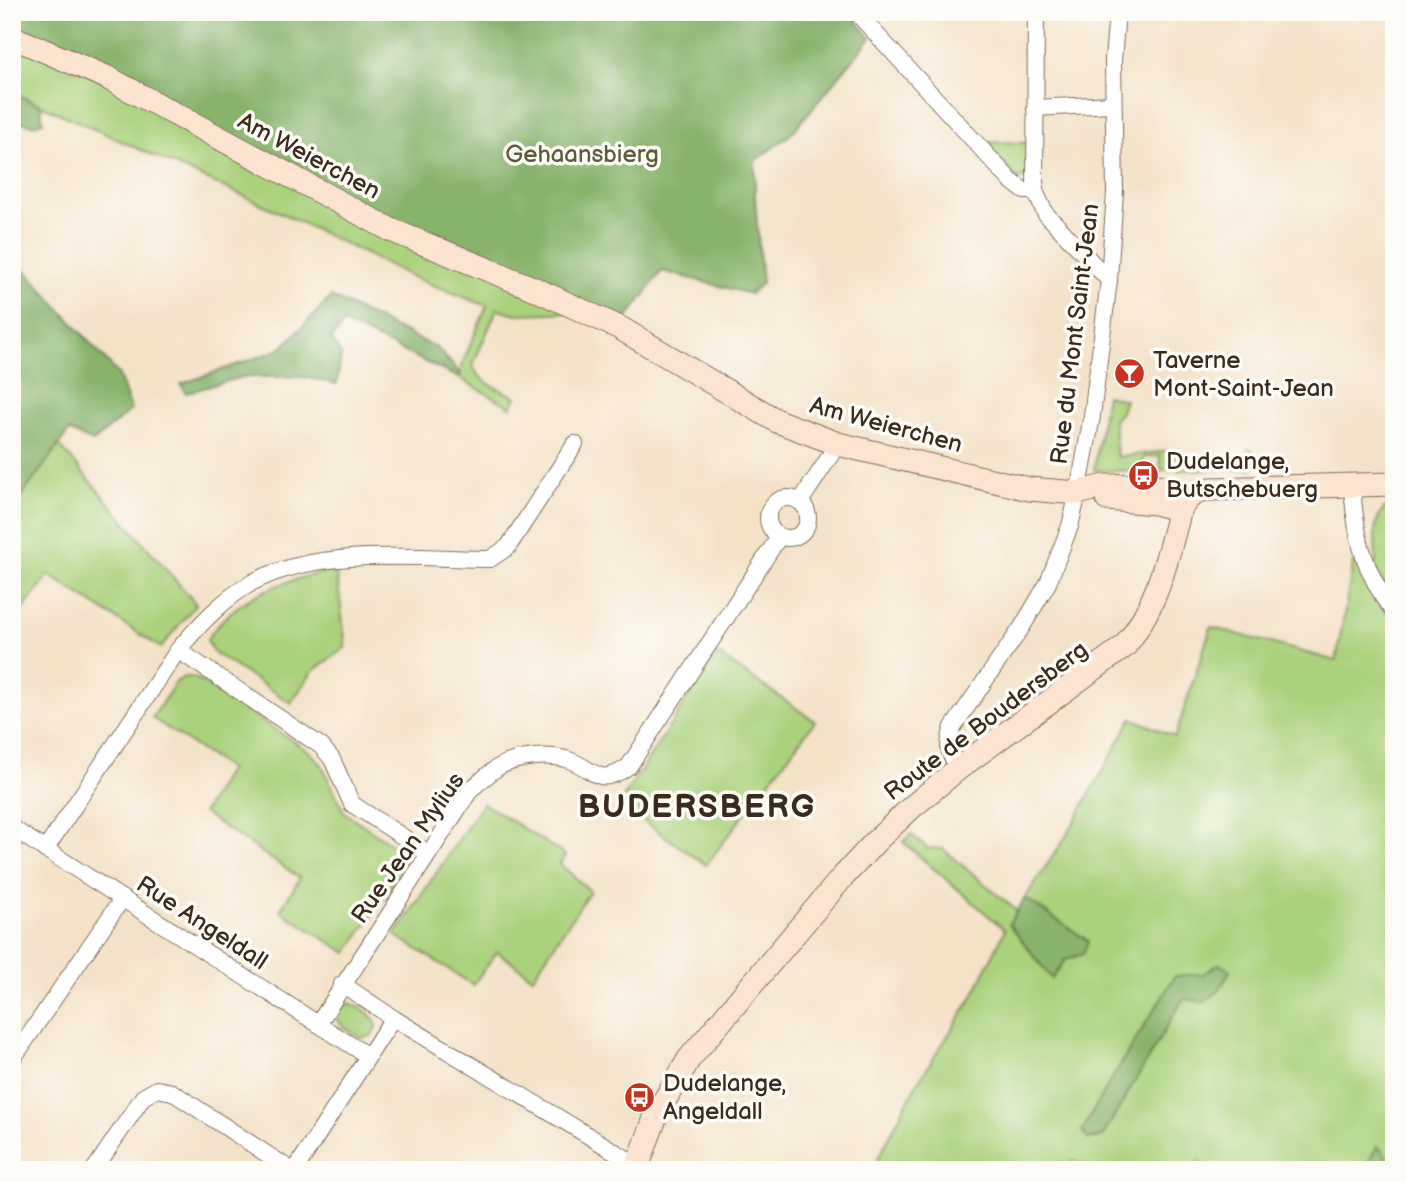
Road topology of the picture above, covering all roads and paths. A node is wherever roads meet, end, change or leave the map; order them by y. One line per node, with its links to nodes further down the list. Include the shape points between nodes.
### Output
1 (856, 12): 7 (street, via 1010,180 1024,191)
2 (1036, 12): 6 (street)
3 (1117, 12): 5 (street, Rue du Mont Saint-Jean)
4 (12, 37): 10 (main road, Am Weierchen, via 106,77 391,230 620,328 777,421)
5 (1113, 104): 6 (street); 8 (street, Rue du Mont Saint-Jean)
6 (1035, 108): 7 (street)
7 (1035, 191): 8 (street, via 1045,213)
8 (1110, 280): 13 (street, Rue du Mont Saint-Jean)
9 (575, 444): 18 (street, via 508,547 490,559 334,558 284,569 233,595)
10 (838, 444): 13 (main road, Am Weierchen, via 1029,489); 14 (street)
11 (1352, 484): 12 (main road); 15 (main road, via 1198,490); 17 (street, via 1355,528 1364,559)
12 (1394, 484)
13 (1078, 493): 15 (main road, Am Weierchen, via 1105,486 1152,485 1164,487); 19 (street, Rue du Mont Saint-Jean, via 1048,583 953,727 950,757)
14 (800, 502): 16 (street, via 807,509 806,529 789,539); 16 (street, via 782,499 769,512 768,522)
15 (1183, 504): 19 (main road, Route de Boudersberg, via 1156,597 1125,646)
16 (779, 537): 22 (street, Rue Jean Mylius, via 629,766 614,777 599,776 565,759 530,757 499,766 471,789)
17 (1394, 613)
18 (178, 650): 21 (street); 22 (street, via 321,746 332,759 352,804)
19 (959, 768): 29 (main road, Route de Boudersberg, via 875,842 689,1059 657,1113)
20 (12, 828): 21 (street, Rue Angeldall)
21 (45, 850): 23 (street, Rue Angeldall)
22 (428, 853): 24 (street, Rue Jean Mylius)
23 (122, 899): 26 (street, Rue Angeldall); 28 (street)
24 (342, 984): 25 (street); 26 (street, Rue Jean Mylius)
25 (393, 1018): 27 (street); 29 (street)
26 (318, 1024): 27 (street, Rue Angeldall)
27 (368, 1056): 31 (street)
28 (12, 1060)
29 (637, 1168)
30 (94, 1170): 31 (street, via 143,1097 157,1089 172,1092)
31 (293, 1170)

